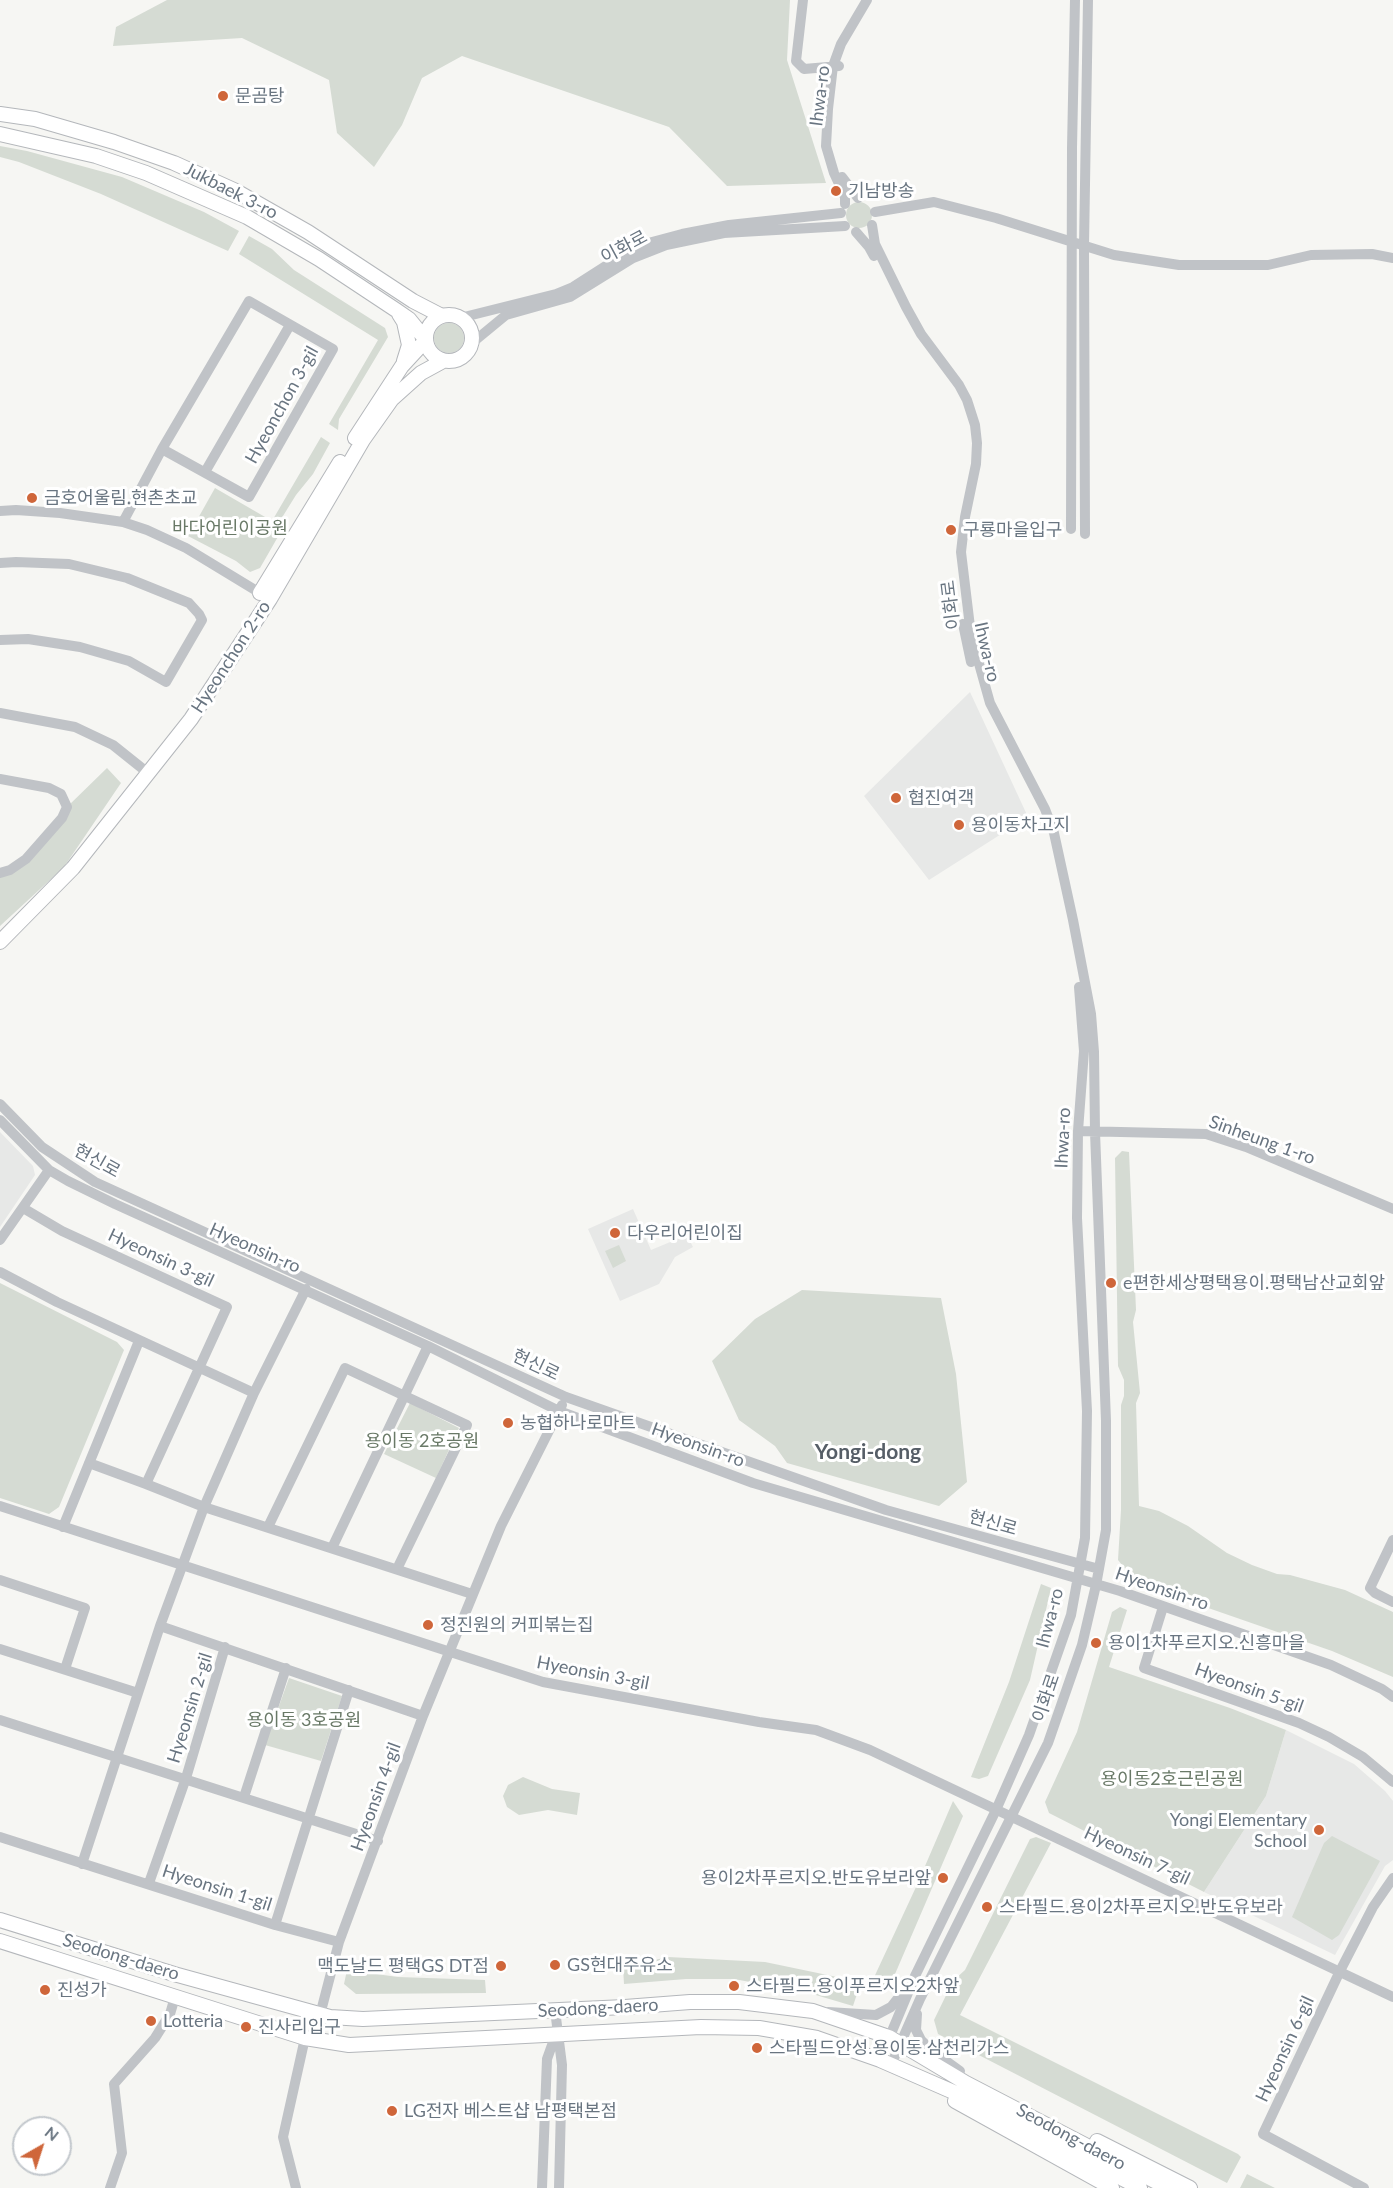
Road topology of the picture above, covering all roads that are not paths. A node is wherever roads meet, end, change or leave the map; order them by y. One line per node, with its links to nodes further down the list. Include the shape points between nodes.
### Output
1 (802, 0): 6 (street, via 796,61 804,69)
2 (867, 0): 6 (street, via 841,44)
3 (873, 0): 6 (street, Ihwa-ro)
4 (1075, 0): 15 (street)
5 (1088, 0): 16 (street)
6 (837, 66): 9 (street, Ihwa-ro, via 832,138 839,171); 10 (street, via 826,146 845,197)
7 (0, 114): 19 (main road, Jukbaek 3-ro, via 35,119 114,141 236,191 308,232 413,302)
8 (0, 134): 18 (main road, Jukbaek 3-ro, via 96,156 247,217)
9 (858, 198): 10 (street); 11 (street, via 869,202)
10 (843, 209): 13 (street); 20 (street, 이화로, via 729,225 637,246 556,294)
11 (875, 212): 12 (street); 15 (street, via 934,202)
12 (872, 225): 14 (street); 43 (street, 이화로, via 875,244 906,307 959,385 975,425 976,464 961,552 971,635 990,703 1028,773 1054,833 1091,1014)
13 (845, 226): 14 (street); 23 (street, 이화로, via 724,233 666,245 633,258 570,297 506,315)
14 (856, 232): 42 (street, Ihwa-ro, via 869,246 915,338 951,381 970,432 971,462 958,520 956,565 964,640 978,690 1023,773 1052,848 1082,1010 1084,1051)
15 (1071, 242): 16 (street); 30 (street)
16 (1084, 246): 17 (street, via 1179,265 1268,265 1311,255 1372,254); 31 (street)
17 (1393, 258)
18 (396, 310): 22 (main road, Jukbaek 3-ro); 25 (main road, via 404,322 409,345)
19 (442, 316): 20 (main road); 22 (main road, via 431,323)
20 (460, 318): 23 (main road, via 471,328)
21 (290, 325): 26 (street, Hyeonchon 3-gil, via 249,301); 27 (street); 27 (street, Hyeonchon 3-gil, via 333,349 249,497)
22 (426, 340): 24 (main road, via 430,353); 25 (main road, Hyeonchon 2-ro)
23 (472, 343): 24 (main road, via 465,356)
24 (443, 361): 33 (main road, Hyeonchon 2-ro, via 421,373 392,399)
25 (402, 366): 33 (main road, Hyeonchon 2-ro, via 355,437)
26 (162, 449): 27 (street, Hyeonchon 3-gil); 29 (street, Hyeonchon 3-gil)
27 (205, 472)
28 (0, 511): 29 (street, via 60,513)
29 (123, 522): 33 (street, via 186,548)
30 (1071, 529)
31 (1085, 534)
32 (0, 563): 34 (street, via 69,564 127,578 189,603 202,620 166,682 129,661 80,647 28,639)
33 (265, 596): 36 (main road, Hyeonchon 2-ro, via 191,719)
34 (0, 640)
35 (0, 712): 36 (street, via 75,727 113,745)
36 (148, 773): 39 (main road, Hyeonchon 2-ro, via 73,868)
37 (0, 779): 38 (street, via 48,788 61,794 67,807 26,860)
38 (0, 873)
39 (0, 942)
40 (0, 1104): 55 (street, 현신로, via 42,1146 95,1182)
41 (0, 1120): 44 (street, Hyeonsin-ro)
42 (1078, 1131): 43 (street, Sinheung 1-ro); 65 (street, Ihwa-ro, via 1077,1218 1088,1484)
43 (1095, 1132): 46 (street, Sinheung 1-ro, via 1206,1134); 68 (street, 이화로, via 1106,1421 1106,1530)
44 (49, 1170): 45 (street); 49 (street, Hyeonsin-ro, via 115,1204)
45 (23, 1208): 47 (street); 52 (street, Hyeonsin 3-gil, via 62,1231 227,1307)
46 (1393, 1209)
47 (0, 1240)
48 (0, 1272): 50 (street)
49 (306, 1289): 51 (street, Hyeonsin-ro); 53 (street)
50 (139, 1341): 52 (street); 57 (street)
51 (428, 1346): 54 (street); 56 (street, Hyeonsin-ro)
52 (200, 1367): 53 (street); 58 (street, Hyeonsin 3-gil)
53 (254, 1393): 60 (street)
54 (404, 1395): 62 (street, via 345,1368); 64 (street); 67 (street, via 467,1425)
55 (566, 1397): 56 (street, Hyeonsin 4-gil); 65 (street, 현신로, via 886,1510)
56 (559, 1411): 69 (street, Hyeonsin-ro, via 753,1483); 72 (street, Hyeonsin 4-gil, via 501,1526)
57 (89, 1463): 58 (street); 61 (street)
58 (146, 1485): 60 (street)
59 (0, 1506): 61 (street, Hyeonsin 3-gil)
60 (204, 1507): 62 (street); 66 (street)
61 (63, 1527): 66 (street, Hyeonsin 3-gil)
62 (268, 1527): 64 (street)
63 (1393, 1540): 73 (street, via 1370,1588)
64 (332, 1548): 67 (street)
65 (1080, 1564): 68 (street, 현신로); 69 (street, Ihwa-ro)
66 (182, 1566): 75 (street); 78 (street, Hyeonsin 3-gil)
67 (397, 1569): 72 (street)
68 (1099, 1569): 71 (street, 이화로)
69 (1077, 1579): 71 (street, Hyeonsin-ro); 90 (street, Ihwa-ro, via 1071,1615 1047,1685)
70 (0, 1580): 80 (street, via 85,1608)
71 (1096, 1585): 74 (street, Hyeonsin-ro); 91 (street, 이화로, via 1082,1645 1048,1743)
72 (472, 1594): 78 (street, Hyeonsin 4-gil)
73 (1393, 1602)
74 (1162, 1607): 83 (street, Hyeonsin-ro, via 1331,1665); 88 (street, Hyeonsin 5-gil, via 1144,1668 1299,1723 1364,1757)
75 (160, 1626): 76 (street, Hyeonsin 2-gil); 82 (street)
76 (225, 1647): 79 (street, Hyeonsin 2-gil); 87 (street, Hyeonsin 2-gil)
77 (0, 1649): 80 (street)
78 (449, 1653): 84 (street, Hyeonsin 4-gil); 90 (street, Hyeonsin 3-gil, via 543,1682 816,1730 870,1749)
79 (285, 1668): 81 (street, Hyeonsin 2-gil); 89 (street)
80 (65, 1670): 82 (street)
81 (349, 1689): 84 (street, Hyeonsin 2-gil); 92 (street)
82 (138, 1693): 86 (street)
83 (1393, 1697)
84 (423, 1716): 94 (street, Hyeonsin 4-gil)
85 (0, 1720): 86 (street, Hyeonsin 2-gil)
86 (117, 1756): 87 (street, Hyeonsin 2-gil); 95 (street)
87 (186, 1778): 89 (street, Hyeonsin 2-gil); 97 (street, Hyeonsin 1-gil)
88 (1393, 1782)
89 (244, 1797): 92 (street, Hyeonsin 2-gil)
90 (996, 1810): 91 (street, Hyeonsin 7-gil); 103 (street, Ihwa-ro)
91 (1010, 1816): 102 (street, Hyeonsin 7-gil); 106 (street, 이화로)
92 (307, 1817): 94 (street, Hyeonsin 2-gil); 99 (street, Hyeonsin 1-gil)
93 (0, 1837): 95 (street, Hyeonsin 1-gil)
94 (378, 1841): 101 (street, Hyeonsin 4-gil)
95 (82, 1864): 97 (street, Hyeonsin 1-gil)
96 (1393, 1878): 102 (street, Hyeonsin 6-gil, via 1373,1907)
97 (149, 1883): 99 (street, Hyeonsin 1-gil)
98 (0, 1920): 109 (main road, Seodong-daero)
99 (274, 1924): 101 (street, Hyeonsin 1-gil)
100 (0, 1941): 104 (main road, Seodong-daero)
101 (339, 1942): 109 (street, Hyeonsin 4-gil)
102 (1340, 1971): 105 (street, Hyeonsin 7-gil); 123 (street, Hyeonsin 6-gil, via 1263,2134)
103 (915, 1976): 108 (street, via 891,2007 876,2015); 112 (street, Ihwa-ro)
104 (175, 1996): 111 (main road, Seodong-daero); 115 (street, Seodong-daero, via 170,2014 155,2038 114,2084 122,2153)
105 (1393, 1997)
106 (920, 1999): 112 (street, 이화로); 114 (street, via 916,2030 921,2040)
107 (555, 2010): 108 (main road, Seodong-daero, via 739,2002); 109 (main road, Seodong-daero, via 363,2019); 110 (street)
108 (813, 2011): 112 (main road, Seodong-daero)
109 (320, 2014)
110 (556, 2034): 111 (main road, Seodong-daero, via 349,2045); 113 (main road, Seodong-daero, via 701,2026 759,2028 817,2038); 117 (street, via 547,2059); 118 (street, via 562,2065)
111 (305, 2038): 116 (street, via 283,2137)
112 (899, 2042): 113 (street); 114 (main road); 121 (main road, Seodong-daero, via 966,2083)
113 (885, 2062): 119 (main road); 120 (main road, Seodong-daero, via 981,2104)
114 (960, 2071): 122 (main road)
115 (110, 2188)
116 (296, 2188)
117 (542, 2188)
118 (559, 2188)
119 (1112, 2188)
120 (1140, 2188)
121 (1168, 2188)
122 (1190, 2188)
123 (1364, 2188)

